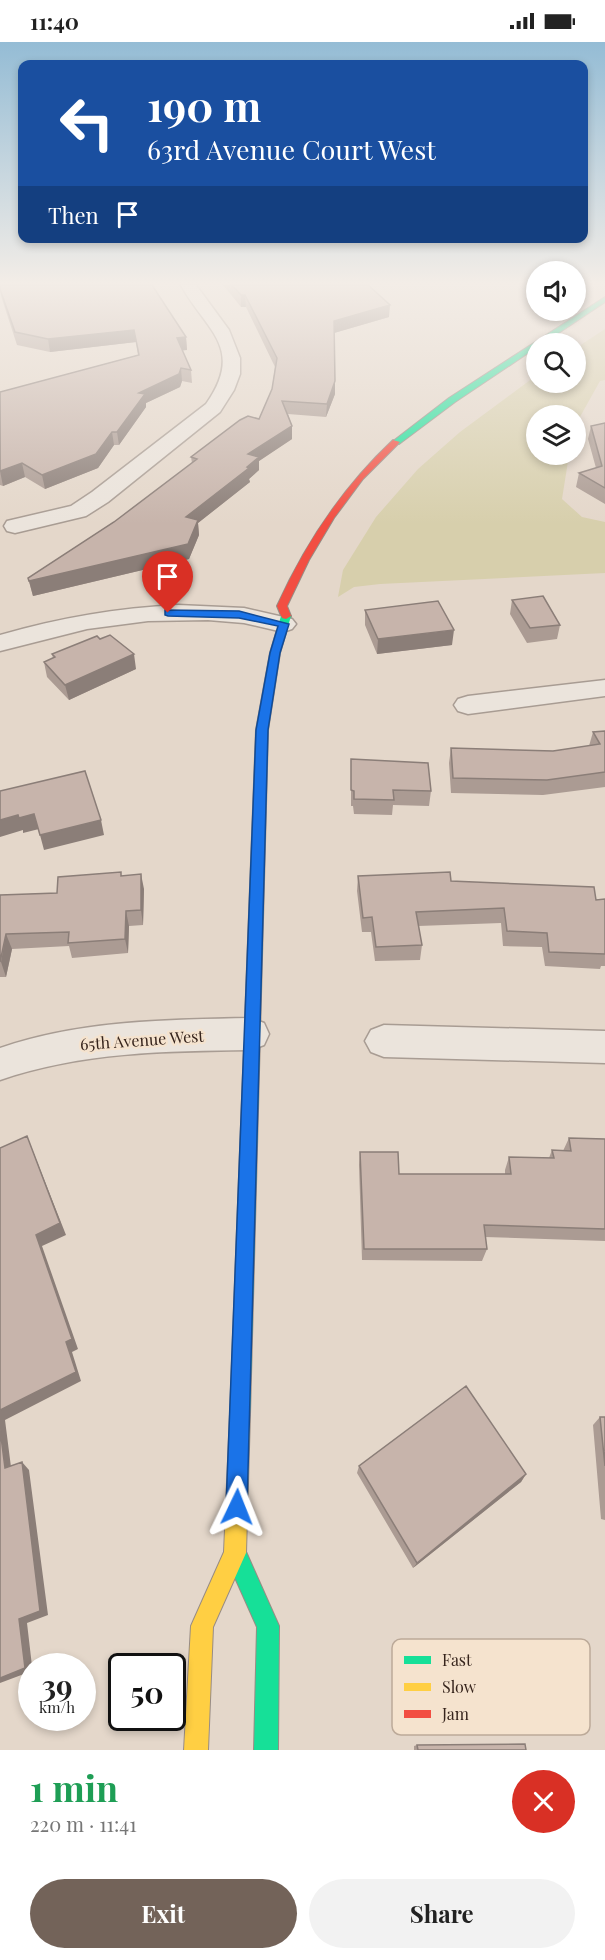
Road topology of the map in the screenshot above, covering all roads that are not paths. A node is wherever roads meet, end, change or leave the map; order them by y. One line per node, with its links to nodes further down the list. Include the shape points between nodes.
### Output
1 (233, 365): 5 (street, via 223,396 213,408 100,497 78,511)
2 (506, 365): 6 (main road, via 393,443 357,480 322,524 308,549 282,606)
3 (523, 365): 4 (main road, via 429,429)
4 (370, 488)
5 (15, 526)
6 (288, 618): 7 (street, via 168,613 71,625); 10 (main road, via 273,664 262,730)
7 (0, 642)
8 (605, 688): 9 (street)
9 (468, 705)
10 (251, 1034): 13 (street, 65th Avenue West, via 81,1042); 14 (main road)
11 (384, 1041): 12 (street)
12 (605, 1047)
13 (0, 1064)
14 (235, 1553): 15 (main road, via 202,1626); 16 (main road, via 268,1626)
15 (196, 1750)
16 (266, 1750)

